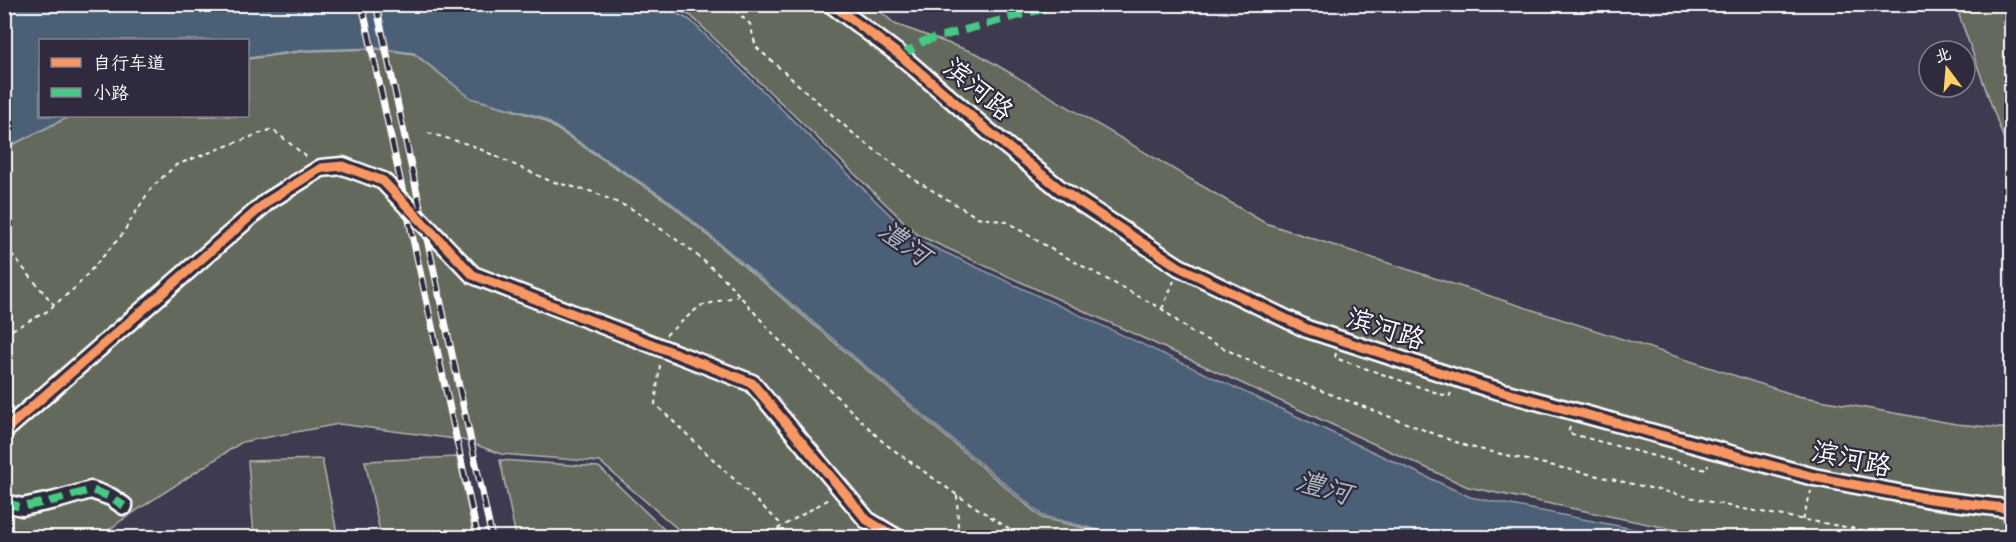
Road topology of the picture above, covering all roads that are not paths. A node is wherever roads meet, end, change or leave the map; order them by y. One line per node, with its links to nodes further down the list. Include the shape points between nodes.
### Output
1 (831, 4): 5 (street, 滨河路, via 901,56 1060,189 1179,267 1307,329 1485,387 1815,477 1930,500)
2 (4, 431): 6 (street, via 268,201 321,168 343,166 383,181 473,275 752,383 867,520)
3 (4, 503): 4 (street, via 22,507 91,490)
4 (124, 506)
5 (2012, 509)
6 (897, 537)

